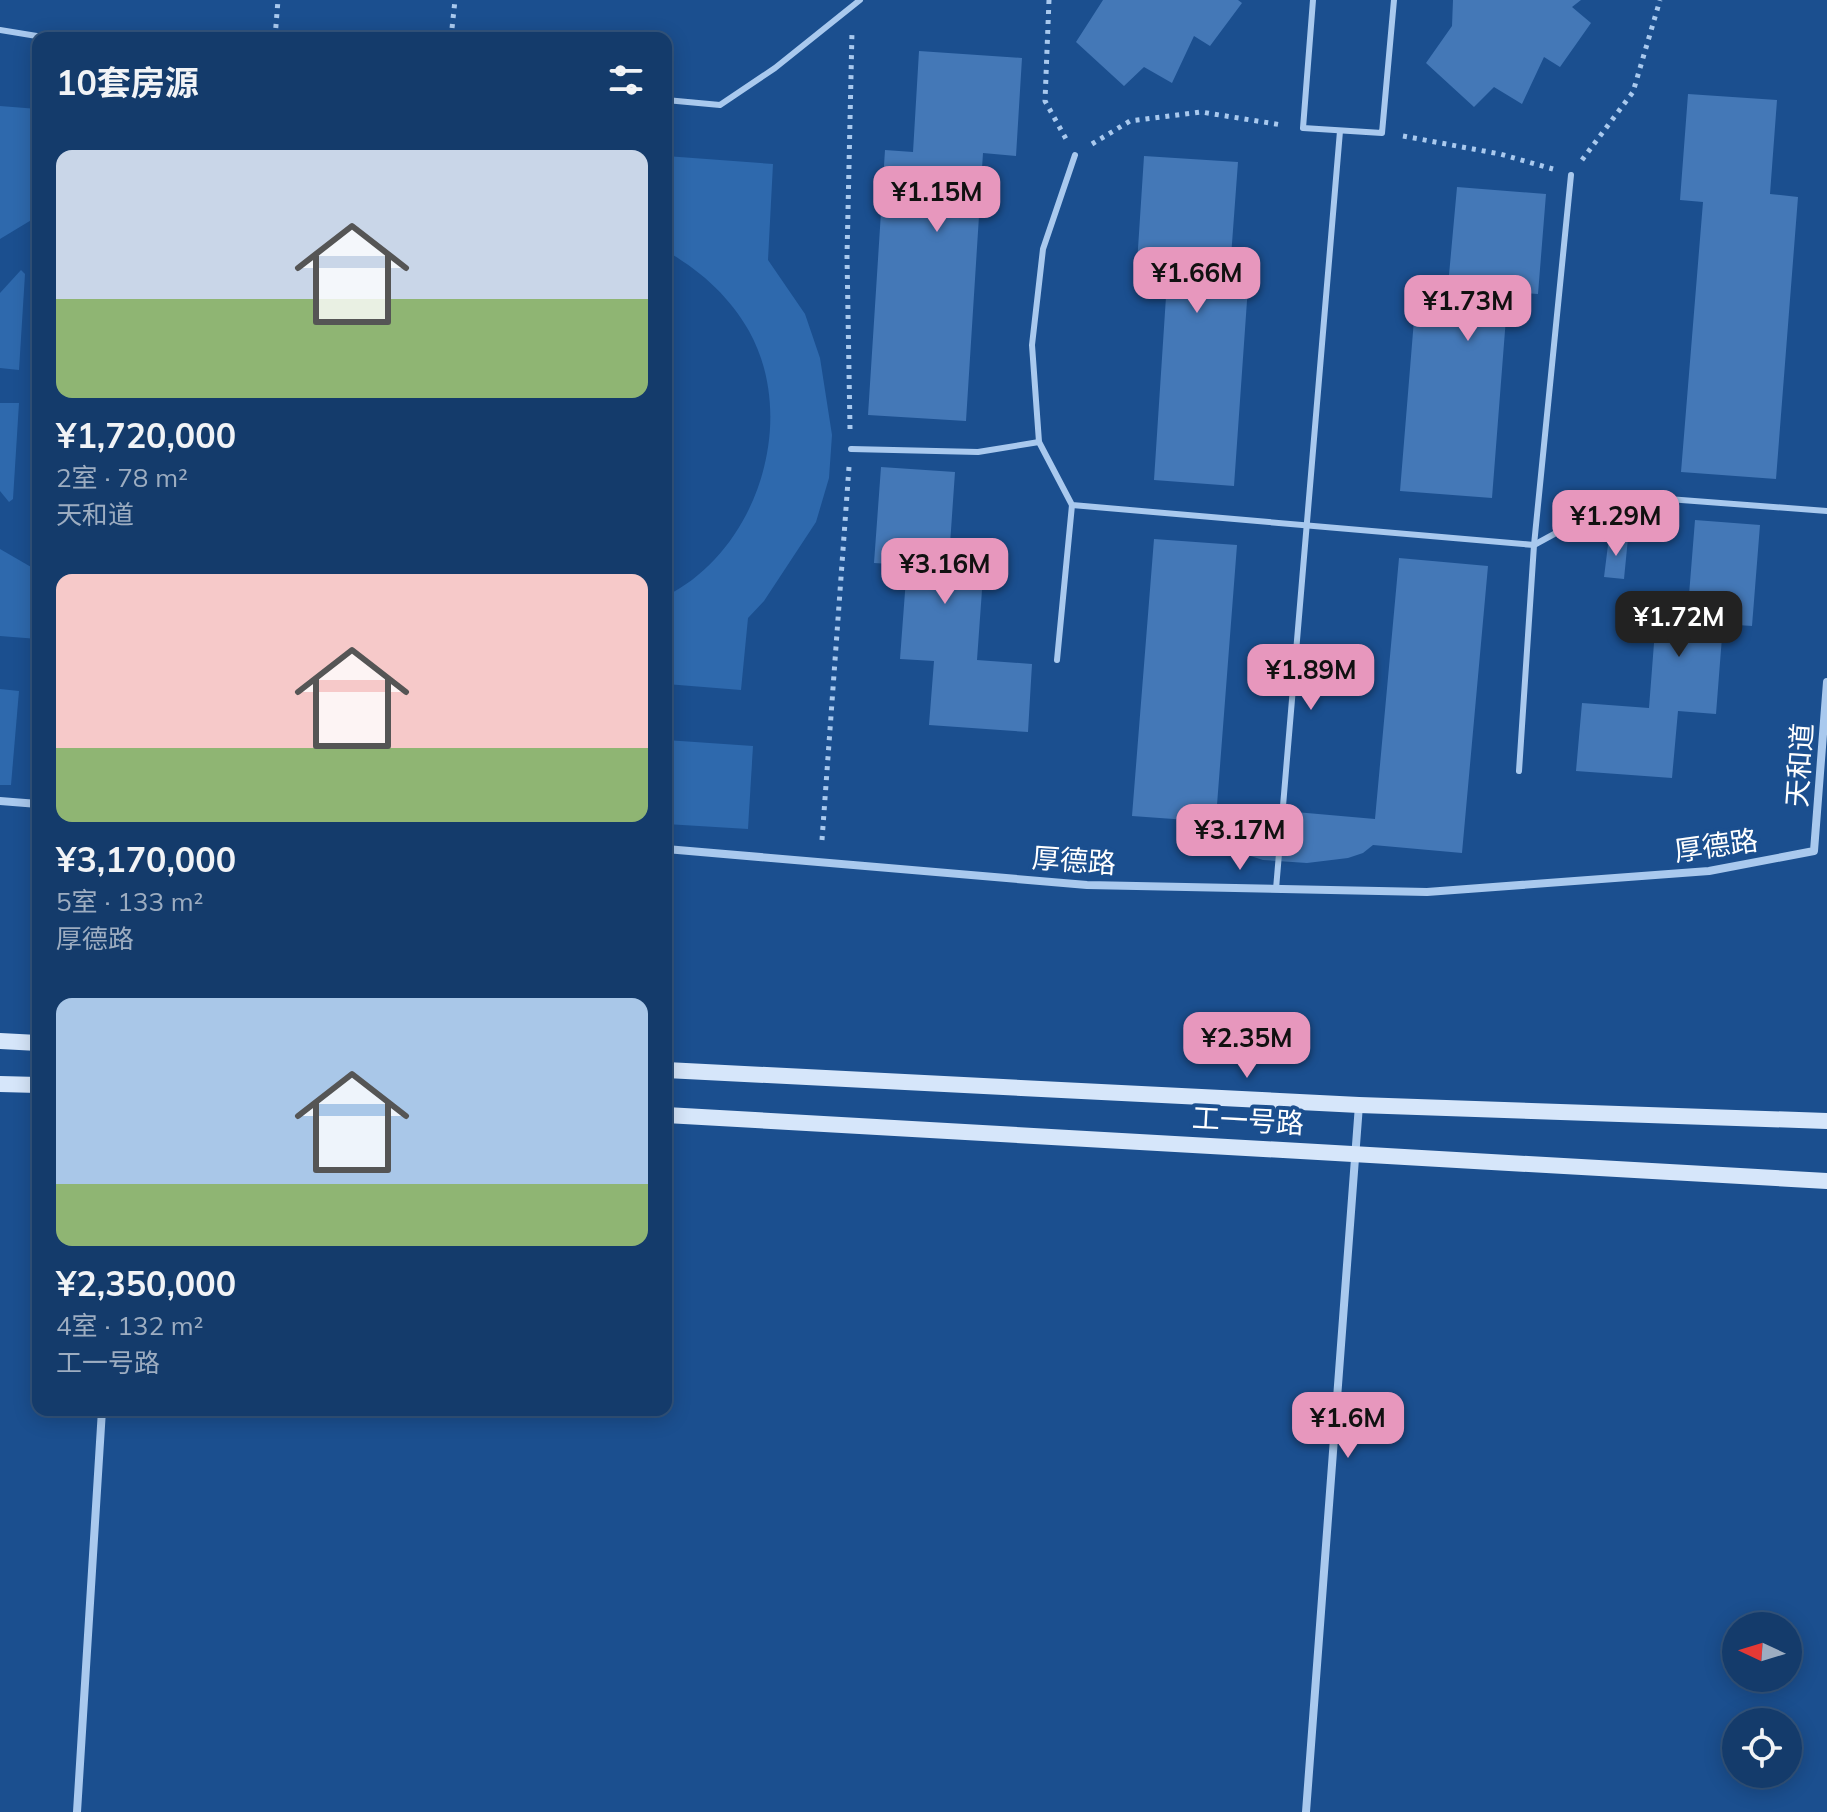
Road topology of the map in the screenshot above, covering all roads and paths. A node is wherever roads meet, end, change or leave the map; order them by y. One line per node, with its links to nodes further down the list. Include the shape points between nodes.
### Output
1 (278, 0): 9 (path)
2 (455, 0): 10 (path)
3 (860, 0): 12 (lane, via 720,105)
4 (1049, 0): 16 (path, via 1045,101)
5 (1313, 0): 13 (lane)
6 (1394, 0): 15 (lane)
7 (1660, 0): 17 (path, via 1633,92)
8 (0, 30): 11 (lane)
9 (275, 32)
10 (452, 32)
11 (32, 35)
12 (672, 101)
13 (1303, 128): 14 (lane); 16 (path, via 1201,112 1130,121)
14 (1340, 131): 15 (lane); 22 (lane)
15 (1382, 133): 17 (path, via 1500,154)
16 (1075, 155): 18 (lane, via 1043,249 1032,345)
17 (1571, 175): 23 (lane)
18 (1039, 442): 19 (lane, via 978,452); 20 (lane)
19 (851, 449)
20 (1072, 505): 22 (lane); 24 (lane)
21 (1827, 511): 23 (lane, via 1668,499 1611,503)
22 (1307, 525): 23 (lane); 31 (lane)
23 (1534, 545): 26 (lane)
24 (1057, 660)
25 (1827, 682): 30 (street, 天和道)
26 (1519, 771)
27 (0, 801): 28 (street)
28 (32, 804)
29 (672, 850): 31 (street, 厚德路, via 1087,885)
30 (1814, 851): 31 (street, 厚德路, via 1709,871 1427,892)
31 (1276, 889)
32 (0, 1041): 33 (main road)
33 (32, 1043)
34 (672, 1070): 37 (main road, 工一号路)
35 (0, 1084): 36 (main road)
36 (32, 1085)
37 (1359, 1105): 39 (main road, 工一号路); 40 (street)
38 (672, 1115): 40 (main road, 工一号路)
39 (1827, 1121)
40 (1355, 1152): 41 (main road, 工一号路); 44 (street)
41 (1827, 1181)
42 (102, 1416): 43 (street)
43 (77, 1812)
44 (1306, 1812)

